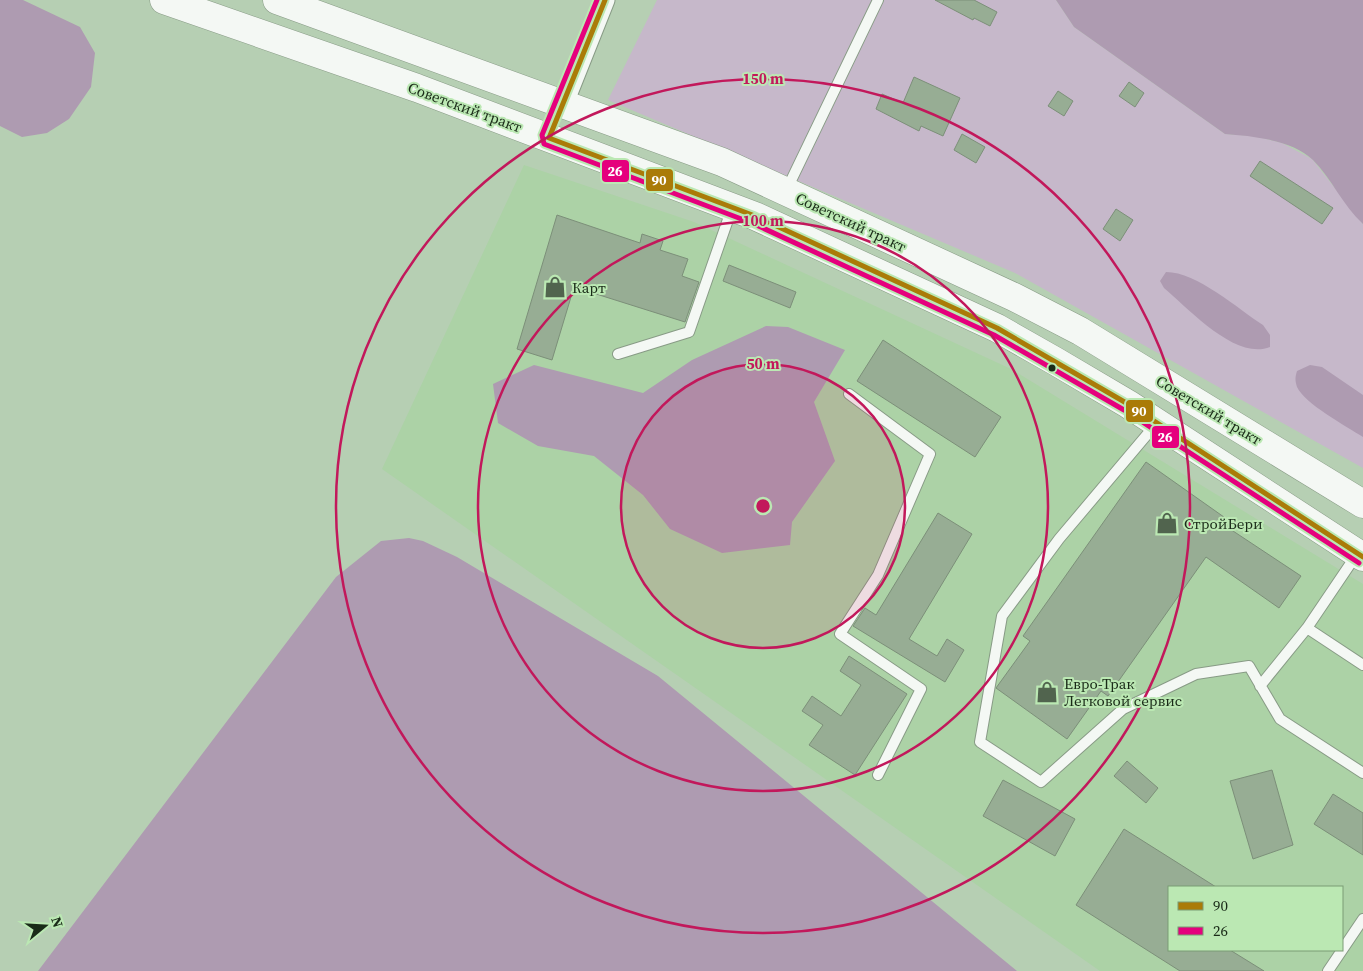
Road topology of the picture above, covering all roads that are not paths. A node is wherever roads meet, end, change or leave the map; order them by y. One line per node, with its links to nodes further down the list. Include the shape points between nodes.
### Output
1 (164, 0): 6 (highway, Советский тракт, via 417,88)
2 (277, 0): 5 (highway, Советский тракт)
3 (605, 0): 5 (street)
4 (878, 0): 7 (lane)
5 (564, 103): 6 (highway); 7 (highway, Советский тракт, via 722,162)
6 (549, 138): 8 (highway, Советский тракт)
7 (786, 192): 12 (highway, Советский тракт, via 1014,297 1080,331)
8 (732, 207): 9 (lane, via 689,332); 11 (highway, Советский тракт, via 997,328)
9 (618, 354)
10 (849, 394): 18 (lane, via 930,454 878,575 840,634 921,689)
11 (1157, 423): 13 (highway, Советский тракт); 16 (lane, via 1059,539 1002,616 980,742 1041,782 1123,709 1196,674 1249,666)
12 (1363, 504)
13 (1360, 555): 14 (lane)
14 (1307, 628): 15 (lane); 16 (lane)
15 (1363, 665)
16 (1260, 686): 17 (lane, via 1280,719)
17 (1363, 773)
18 (878, 775)
19 (1363, 919): 20 (lane)
20 (1343, 949)
21 (1341, 951): 22 (lane)
22 (1328, 971)

